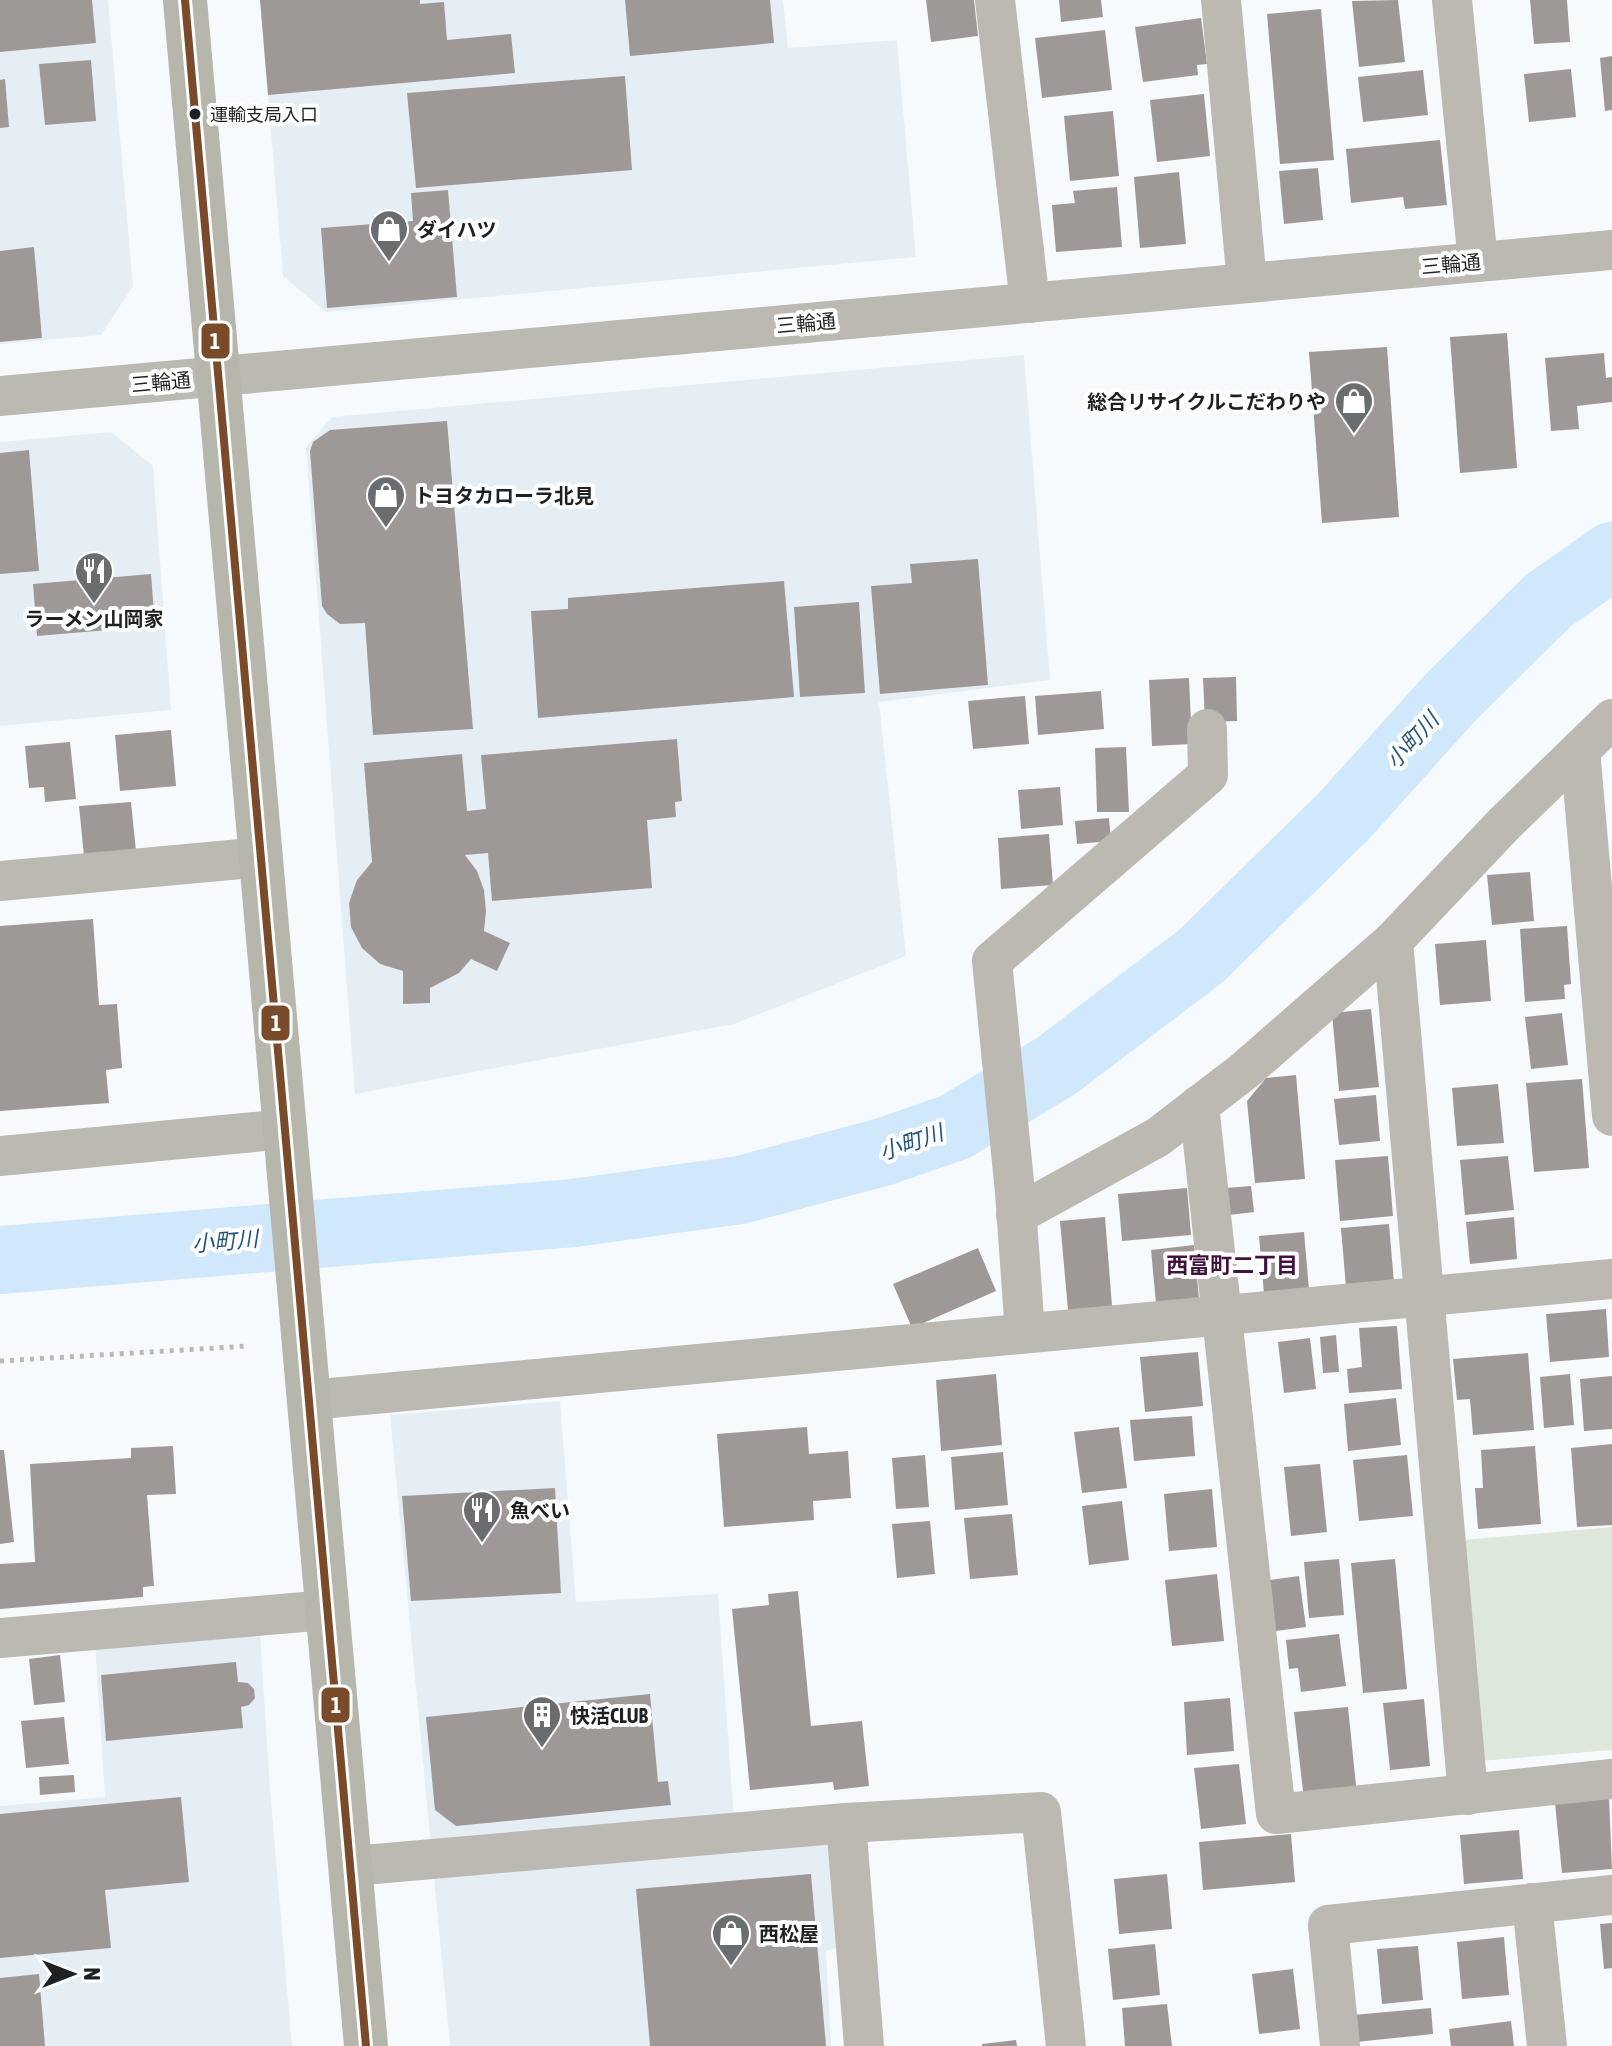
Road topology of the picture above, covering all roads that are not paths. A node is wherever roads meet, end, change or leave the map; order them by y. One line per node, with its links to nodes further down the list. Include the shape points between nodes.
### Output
1 (185, 0): 9 (highway)
2 (995, 0): 8 (street)
3 (1221, 0): 7 (street)
4 (1452, 0): 6 (street)
5 (1612, 250): 6 (street, 三輪通)
6 (1478, 262): 7 (street, 三輪通)
7 (1247, 283): 8 (street, 三輪通)
8 (1030, 303): 9 (street, 三輪通)
9 (219, 378): 10 (street, 三輪通); 14 (highway)
10 (0, 396)
11 (1612, 719): 13 (street)
12 (1207, 729): 21 (street, via 1208,775 992,961)
13 (1580, 750): 16 (street); 18 (street)
14 (262, 857): 15 (street); 19 (highway)
15 (0, 881)
16 (1393, 941): 17 (street); 23 (street)
17 (1199, 1105): 21 (street, via 1158,1137); 24 (street)
18 (1612, 1116)
19 (286, 1129): 20 (street); 26 (highway)
20 (0, 1156)
21 (1016, 1204): 25 (street)
22 (1612, 1279): 23 (street)
23 (1426, 1297): 24 (street); 30 (street)
24 (1220, 1314): 25 (street); 30 (street, via 1276,1814)
25 (1025, 1333): 26 (street)
26 (309, 1400): 27 (highway)
27 (327, 1610): 28 (street); 32 (highway)
28 (0, 1638)
29 (1612, 1779): 30 (street)
30 (1468, 1795)
31 (846, 1823): 32 (street); 36 (street); 37 (street, via 1041,1812)
32 (352, 1866): 35 (highway)
33 (1612, 1895): 34 (street)
34 (1532, 1903): 38 (street, via 1328,1925); 39 (street)
35 (366, 2046)
36 (864, 2046)
37 (1066, 2046)
38 (1340, 2046)
39 (1547, 2046)

